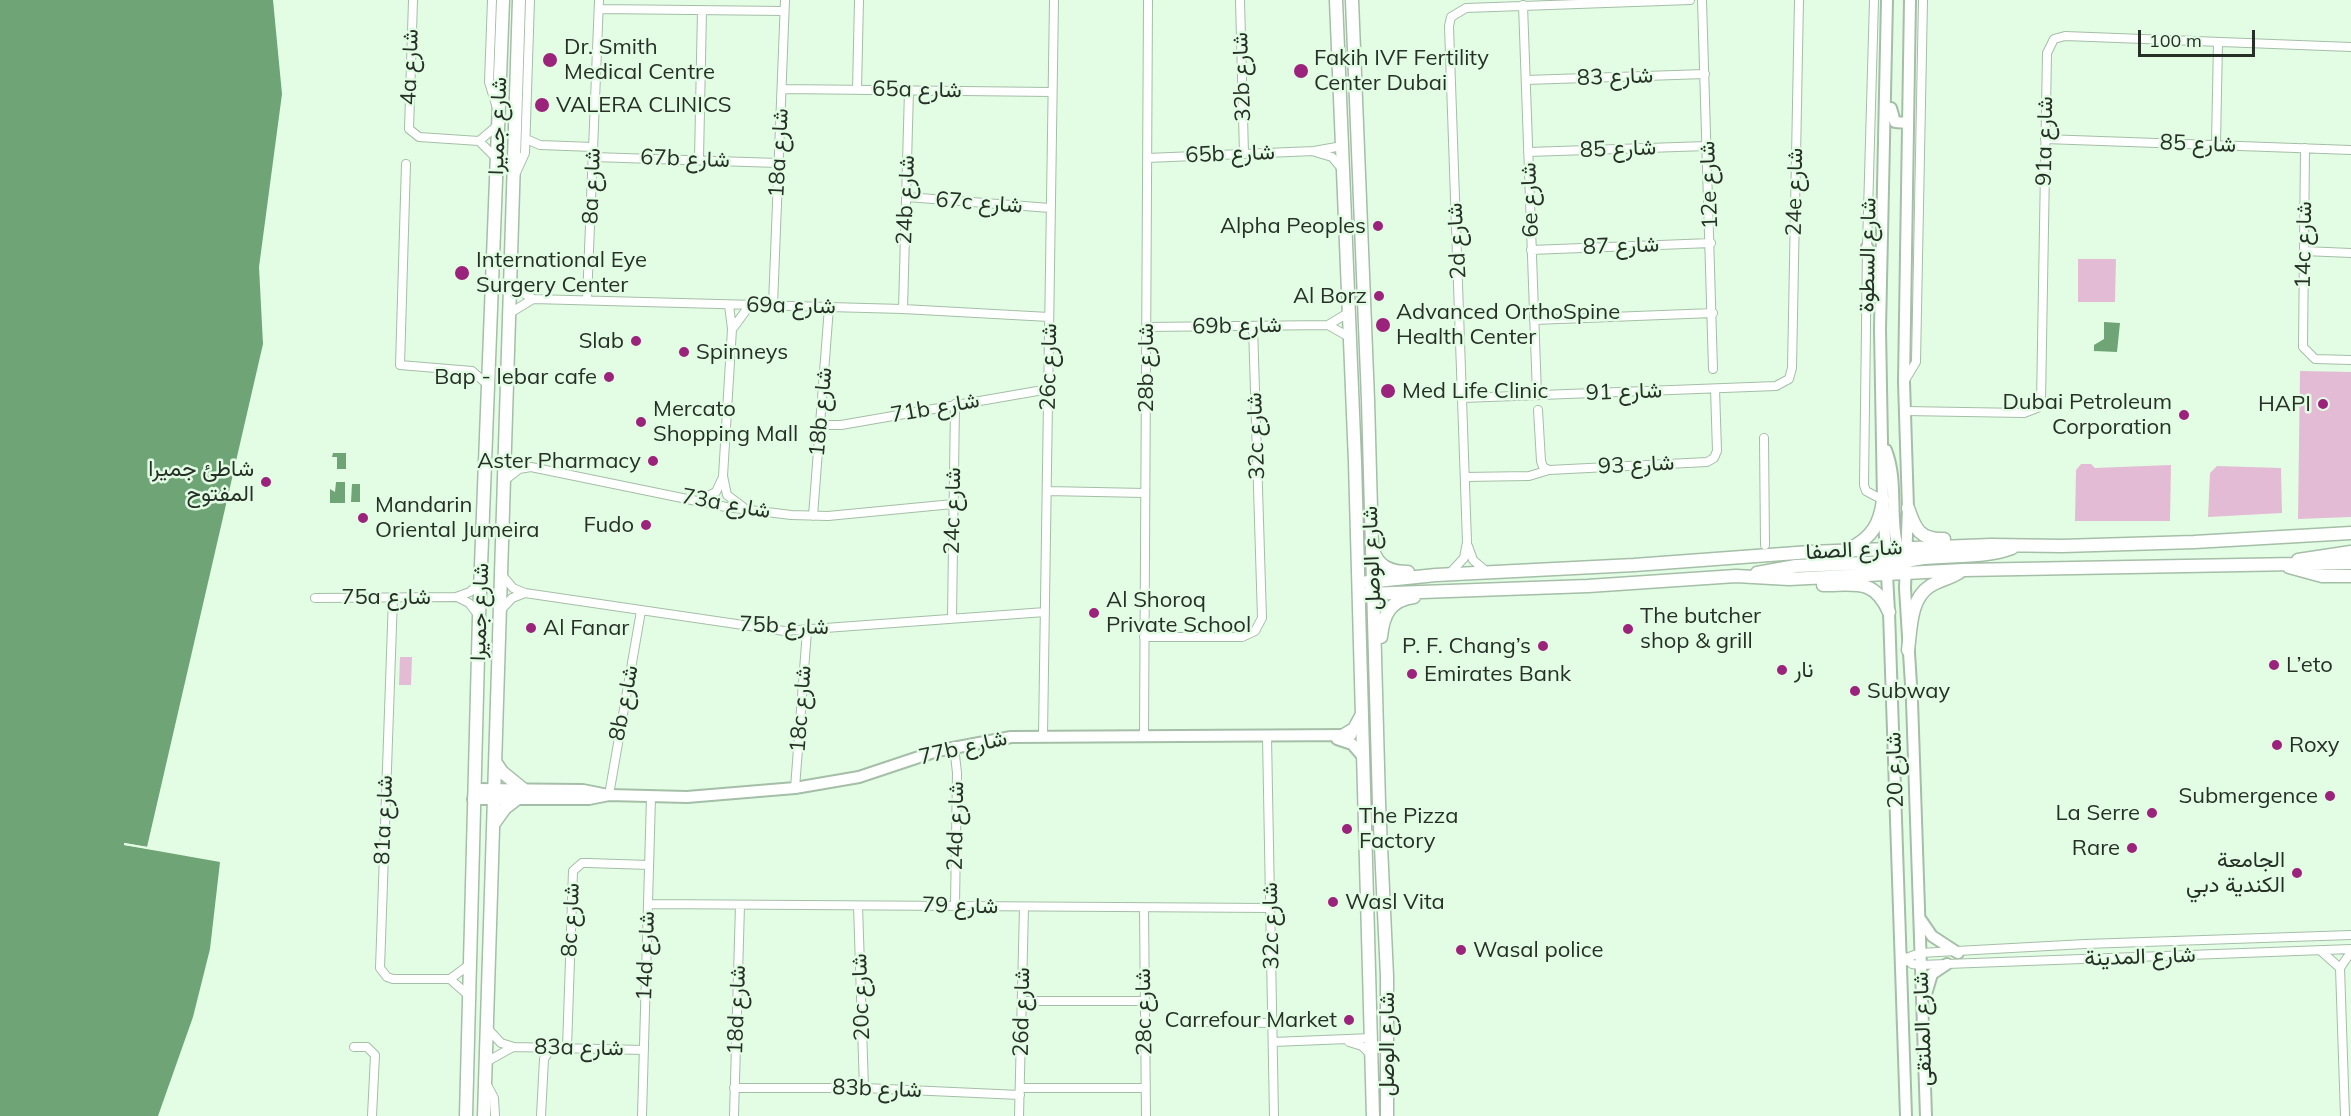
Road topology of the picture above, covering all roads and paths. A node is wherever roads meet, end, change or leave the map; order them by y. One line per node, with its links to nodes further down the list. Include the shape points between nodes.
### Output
1 (413, 0): 38 (street, 4a شارع, via 408,125 423,138)
2 (492, 0): 33 (street, via 489,82)
3 (503, 0): 33 (main road, شارع جميرا)
4 (519, 0): 55 (main road, شارع جميرا)
5 (530, 0): 36 (street)
6 (785, 0): 23 (street, 18a شارع)
7 (859, 0): 30 (street)
8 (1054, 0): 32 (street, 26c شارع)
9 (1148, 0): 49 (street, 28b شارع)
10 (1240, 0): 47 (street, 32b شارع)
11 (1336, 0): 40 (main road, شارع الوصل)
12 (1352, 0): 65 (main road, شارع الوصل)
13 (1690, 0): 21 (street)
14 (1702, 0): 26 (street, 12e شارع)
15 (1799, 0): 88 (street, 24e شارع, via 1792,368)
16 (1874, 0): 59 (street, شارع السطوة)
17 (1887, 0): 28 (street, شارع السطوة)
18 (1910, 0): 34 (street, شارع السطوة)
19 (1923, 0): 87 (street, شارع السطوة, via 1916,362)
20 (599, 4): 22 (street); 42 (street, 8a شارع)
21 (1523, 5): 27 (street, 6e شارع); 93 (street, 2d شارع, via 1466,8 1454,13 1449,26)
22 (702, 10): 23 (street); 50 (street)
23 (784, 11): 29 (street, 18a شارع)
24 (2218, 42): 25 (street, 91a شارع); 37 (street, 91a شارع, via 2065,36 2055,39 2047,53); 39 (street)
25 (2351, 47)
26 (1705, 74): 27 (street, شارع 83); 41 (street, 12e شارع)
27 (1526, 80): 46 (street, 6e شارع)
28 (1887, 87): 34 (street, via 1893,120); 63 (street, شارع السطوة)
29 (782, 89): 30 (street, 65a شارع); 52 (street, 18a شارع)
30 (857, 90): 31 (street, 65a شارع)
31 (909, 90): 32 (street, 65a شارع); 56 (street, 24b شارع)
32 (1052, 92): 57 (street, 26c شارع)
33 (498, 110): 35 (main road, شارع جميرا)
34 (1908, 123): 87 (street, شارع السطوة)
35 (498, 124): 38 (street); 51 (main road, شارع جميرا)
36 (526, 139): 42 (street, via 540,145); 55 (street, via 524,159)
37 (2045, 139): 39 (street, شارع 85); 96 (street, 91a شارع, via 2041,402 2024,413)
38 (479, 141): 51 (street)
39 (2216, 144): 43 (street, شارع 85)
40 (1342, 146): 45 (street, 65b شارع); 54 (main road, شارع الوصل); 65 (main road, via 1351,152)
41 (1707, 146): 46 (street, شارع 85); 58 (street, 12e شارع)
42 (593, 147): 48 (street, 8a شارع)
43 (2305, 148): 44 (street, شارع 85); 61 (street, 14c شارع)
44 (2351, 150)
45 (1314, 151): 47 (street, 65b شارع); 54 (street, via 1332,157)
46 (1528, 152): 60 (street, 6e شارع)
47 (1244, 154): 49 (street, 65b شارع)
48 (593, 156): 50 (street, 67b شارع); 67 (street, 8a شارع)
49 (1147, 158): 80 (street, 28b شارع)
50 (699, 159): 52 (street, 67b شارع)
51 (498, 160): 83 (main road, شارع جميرا)
52 (778, 163): 70 (street, 18a شارع)
53 (406, 164): 86 (street, via 400,366)
54 (1342, 170): 74 (main road, شارع الوصل)
55 (514, 177): 64 (main road, شارع جميرا)
56 (907, 197): 57 (street, 67c شارع); 72 (street, 24b شارع)
57 (1050, 208): 76 (street, 26c شارع)
58 (1711, 243): 60 (street, شارع 87); 75 (street, 12e شارع)
59 (1867, 247): 63 (street); 106 (street, شارع السطوة, via 1864,485 1866,491)
60 (1531, 250): 77 (street, 6e شارع)
61 (2304, 251): 62 (street); 84 (street, 14c شارع, via 2305,353 2315,359)
62 (2351, 253)
63 (1881, 272): 99 (street, شارع السطوة)
64 (511, 279): 66 (street); 73 (main road, شارع جميرا)
65 (1362, 284): 113 (main road, شارع الوصل)
66 (533, 299): 67 (street, 69a شارع); 73 (street)
67 (587, 300): 68 (street, 69a شارع)
68 (729, 305): 69 (street, 69a شارع); 81 (street)
69 (750, 305): 70 (street, 69a شارع); 81 (street)
70 (773, 305): 71 (street, 69a شارع)
71 (830, 307): 72 (street, 69a شارع); 97 (street, 18b شارع)
72 (903, 309): 76 (street, 69a شارع)
73 (510, 313): 103 (main road, شارع جميرا)
74 (1348, 313): 79 (street); 82 (main road, شارع الوصل)
75 (1713, 313): 77 (street); 85 (street, 12e شارع)
76 (1049, 317): 90 (street, 26c شارع)
77 (1534, 320): 92 (street, 6e شارع)
78 (1253, 326): 79 (street, 69b شارع); 80 (street, 69b شارع); 145 (street, 32c شارع, via 1262,618 1255,631 1242,637)
79 (1328, 326): 82 (street, 69b شارع)
80 (1147, 327): 105 (street, 28b شارع)
81 (732, 329): 101 (street)
82 (1348, 337): 132 (main road, شارع الوصل)
83 (489, 354): 86 (street); 89 (main road, شارع جميرا)
84 (2351, 360)
85 (1713, 369)
86 (472, 371): 89 (street)
87 (1904, 382): 96 (street, شارع السطوة)
88 (1786, 383): 91 (street, شارع 91)
89 (488, 385): 131 (main road, شارع جميرا)
90 (1049, 389): 94 (street, 71b شارع); 104 (street, 26c شارع)
91 (1715, 389): 92 (street, شارع 91); 100 (street, شارع 93, via 1717,451 1711,461)
92 (1537, 395): 93 (street, شارع 91)
93 (1462, 398): 102 (street, 2d شارع)
94 (955, 404): 97 (street, 71b شارع); 108 (street, 24c شارع)
95 (1538, 410): 100 (street, via 1541,464)
96 (1905, 411): 109 (street, شارع السطوة)
97 (820, 425): 111 (street, 18b شارع)
98 (1764, 438): 115 (street)
99 (1882, 443): 106 (street, شارع السطوة); 119 (street, via 1891,467 1895,534)
100 (1549, 470): 102 (street, via 1530,476)
101 (723, 476): 107 (street, via 716,492); 110 (street, via 730,499)
102 (1465, 477): 114 (street, 2d شارع)
103 (505, 480): 107 (street, 73a شارع, via 516,470 527,467); 126 (main road, شارع جميرا)
104 (1047, 490): 105 (street); 140 (street, 26c شارع)
105 (1145, 493): 145 (street, 28b شارع)
106 (1883, 500): 117 (main road, via 1874,531); 119 (street, شارع السطوة)
107 (698, 501): 110 (street, 73a شارع)
108 (952, 504): 111 (street, 73a شارع); 143 (street, 24c شارع)
109 (1908, 508): 116 (main road, via 1915,529 1924,537 1993,537); 119 (street, شارع السطوة)
110 (747, 509): 111 (street, 73a شارع)
111 (813, 516)
112 (2351, 533): 116 (main road, شارع الصفا)
113 (1371, 542): 127 (main road, via 1378,561 1388,569); 132 (main road, شارع الوصل)
114 (1467, 542): 124 (street, 2d شارع, via 1473,560); 125 (street, 2d شارع, via 1464,558)
115 (1765, 545)
116 (2016, 546): 119 (main road, شارع الصفا)
117 (1847, 550): 119 (main road, شارع الصفا); 124 (main road, شارع الصفا)
118 (2351, 552): 121 (main road, via 2313,555)
119 (1902, 556): 122 (main road, شارع الصفا); 122 (main road, via 1880,556); 123 (main road, شارع الصفا); 146 (street, شارع 20)
120 (2351, 563): 121 (main road, شارع الصفا)
121 (2282, 564): 123 (main road, شارع الصفا); 129 (main road, via 2314,575)
122 (1882, 567): 128 (main road, via 1796,566); 130 (main road, شارع الصفا); 141 (street, شارع 20)
123 (1964, 570): 146 (main road, via 1928,587 1920,596 1914,607)
124 (1489, 573): 125 (main road, شارع الصفا)
125 (1449, 574): 127 (main road, شارع الصفا)
126 (502, 575): 134 (street, 75b شارع, via 513,588); 138 (main road, شارع جميرا)
127 (1436, 575): 132 (main road, شارع الصفا)
128 (1736, 576): 130 (main road, شارع الصفا); 133 (main road, شارع الصفا)
129 (2351, 576)
130 (1789, 579): 141 (main road, via 1814,585 1871,587 1881,595)
131 (481, 581): 136 (street, 75a شارع, via 470,592); 142 (main road, شارع جميرا)
132 (1366, 587): 133 (main road, شارع الصفا); 147 (main road, شارع الوصل); 148 (main road, شارع الوصل)
133 (1442, 590): 147 (main road, via 1405,599 1390,609 1383,621)
134 (525, 593): 138 (street); 139 (street, 75b شارع)
135 (393, 597): 136 (street, 75a شارع); 137 (street, 75a شارع); 185 (street, 81a شارع, via 380,968 393,979)
136 (456, 597): 142 (street, 75a شارع, via 470,603)
137 (315, 598)
138 (501, 610): 157 (main road, شارع جميرا)
139 (641, 611): 144 (street, 75b شارع, via 747,628); 162 (street, 8b شارع)
140 (1045, 612): 143 (street, 75b شارع); 150 (street, 26c شارع)
141 (1889, 612): 180 (street, شارع 20)
142 (479, 617): 159 (main road, شارع جميرا)
143 (952, 618): 144 (street, 75b شارع)
144 (807, 631): 158 (street, 18c شارع)
145 (1144, 637): 152 (street, 28b شارع)
146 (1908, 650): 174 (street, شارع 20)
147 (1376, 668): 191 (main road, شارع الوصل)
148 (1362, 712): 149 (main road, شارع الوصل); 151 (main road, via 1357,726)
149 (1363, 734): 151 (street, 77b شارع); 156 (main road, شارع الوصل)
150 (1043, 735): 152 (street, 77b شارع); 155 (street, 77b شارع)
151 (1344, 735): 154 (street, 77b شارع)
152 (1144, 737): 153 (street, 77b شارع)
153 (1267, 737): 154 (street, 77b شارع); 173 (street, 32c شارع)
154 (1322, 737): 156 (street, 77b شارع, via 1349,742)
155 (954, 746): 158 (street, 77b شارع, via 859,777); 170 (street, 24d شارع)
156 (1365, 759): 165 (main road, شارع الوصل)
157 (496, 762): 160 (main road, شارع جميرا); 161 (main road)
158 (795, 788): 163 (street, 77b شارع)
159 (473, 794): 160 (street, 77b شارع); 182 (main road, شارع جميرا)
160 (495, 794): 161 (street, 77b شارع); 164 (main road, شارع جميرا)
161 (520, 794): 162 (street, 77b شارع, via 592,790); 164 (main road)
162 (609, 795): 163 (street, 77b شارع)
163 (651, 797): 166 (street, 14d شارع)
164 (494, 823): 195 (main road, شارع جميرا)
165 (1366, 852): 191 (main road, via 1375,877 1379,1000); 196 (main road, شارع الوصل)
166 (649, 865): 167 (street, 14d شارع); 202 (street, 8c شارع, via 582,863 573,871)
167 (648, 904): 168 (street, شارع 79); 203 (street, 14d شارع)
168 (740, 905): 169 (street, شارع 79); 207 (street, 18d شارع)
169 (858, 906): 170 (street, شارع 79); 208 (street, 20c شارع)
170 (955, 906): 171 (street, شارع 79)
171 (1024, 907): 172 (street, شارع 79); 189 (street, 26d شارع)
172 (1144, 908): 173 (street, شارع 79); 190 (street, 28c شارع)
173 (1271, 908): 194 (street, 32c شارع)
174 (1919, 916): 176 (street, شارع 20); 179 (street, via 1932,936)
175 (2351, 935): 179 (street, شارع المدينة)
176 (1923, 949): 179 (street, شارع المدينة); 180 (street, شارع المدينة); 180 (street, via 1904,950); 183 (street, شارع الملتقى)
177 (2320, 950): 178 (street, شارع المدينة); 181 (street, شارع المدينة); 184 (street)
178 (2351, 951): 184 (street)
179 (1958, 952)
180 (1902, 955): 183 (street, شارع المدينة); 186 (street, شارع الملتقى)
181 (1947, 964): 183 (street, شارع المدينة); 192 (street, via 1929,980)
182 (469, 965): 185 (street); 188 (main road, شارع جميرا)
183 (1924, 965): 187 (street, شارع الملتقى)
184 (2340, 968): 226 (street)
185 (450, 979): 188 (street)
186 (1901, 995): 187 (street, via 1914,989); 224 (street, شارع الملتقى)
187 (1922, 995): 192 (street, شارع الملتقى)
188 (469, 996): 212 (main road, شارع جميرا)
189 (1022, 1001): 190 (street); 210 (street, 26d شارع)
190 (1144, 1001): 209 (street, 28c شارع)
191 (1388, 1010): 223 (main road, شارع الوصل)
192 (1923, 1020): 225 (street, شارع الملتقى)
193 (1201, 1022): 194 (street)
194 (1272, 1023): 198 (street, 32c شارع)
195 (487, 1028): 200 (street, 83a شارع, via 501,1043); 205 (main road, شارع جميرا)
196 (1372, 1038): 197 (street); 204 (main road, شارع الوصل); 222 (main road, via 1379,1039 1381,1045)
197 (1344, 1041): 198 (street); 204 (street, via 1362,1046)
198 (1273, 1042): 220 (street, 32c شارع)
199 (354, 1047): 211 (street, via 367,1047 375,1055)
200 (514, 1047): 201 (street, 83a شارع); 205 (street, 83a شارع)
201 (552, 1047): 202 (street, 83a شارع); 215 (street, via 543,1063)
202 (567, 1048): 203 (street, 83a شارع)
203 (644, 1050): 216 (street, 14d شارع)
204 (1373, 1057): 221 (main road, شارع الوصل)
205 (486, 1062): 206 (main road, شارع جميرا)
206 (485, 1081): 213 (main road, شارع جميرا); 214 (street, via 494,1098)
207 (734, 1088): 208 (street, 83b شارع); 217 (street, 18d شارع)
208 (864, 1088): 210 (street, 83b شارع)
209 (1146, 1088): 210 (street, 83b شارع); 219 (street, 28c شارع)
210 (1020, 1091): 218 (street, 26d شارع)
211 (372, 1116)
212 (466, 1116)
213 (484, 1116)
214 (495, 1116)
215 (541, 1116)
216 (642, 1116)
217 (734, 1116)
218 (1019, 1116)
219 (1146, 1116)
220 (1274, 1116)
221 (1373, 1116)
222 (1382, 1116)
223 (1387, 1116)
224 (1906, 1116)
225 (1926, 1116)
226 (2345, 1116)

